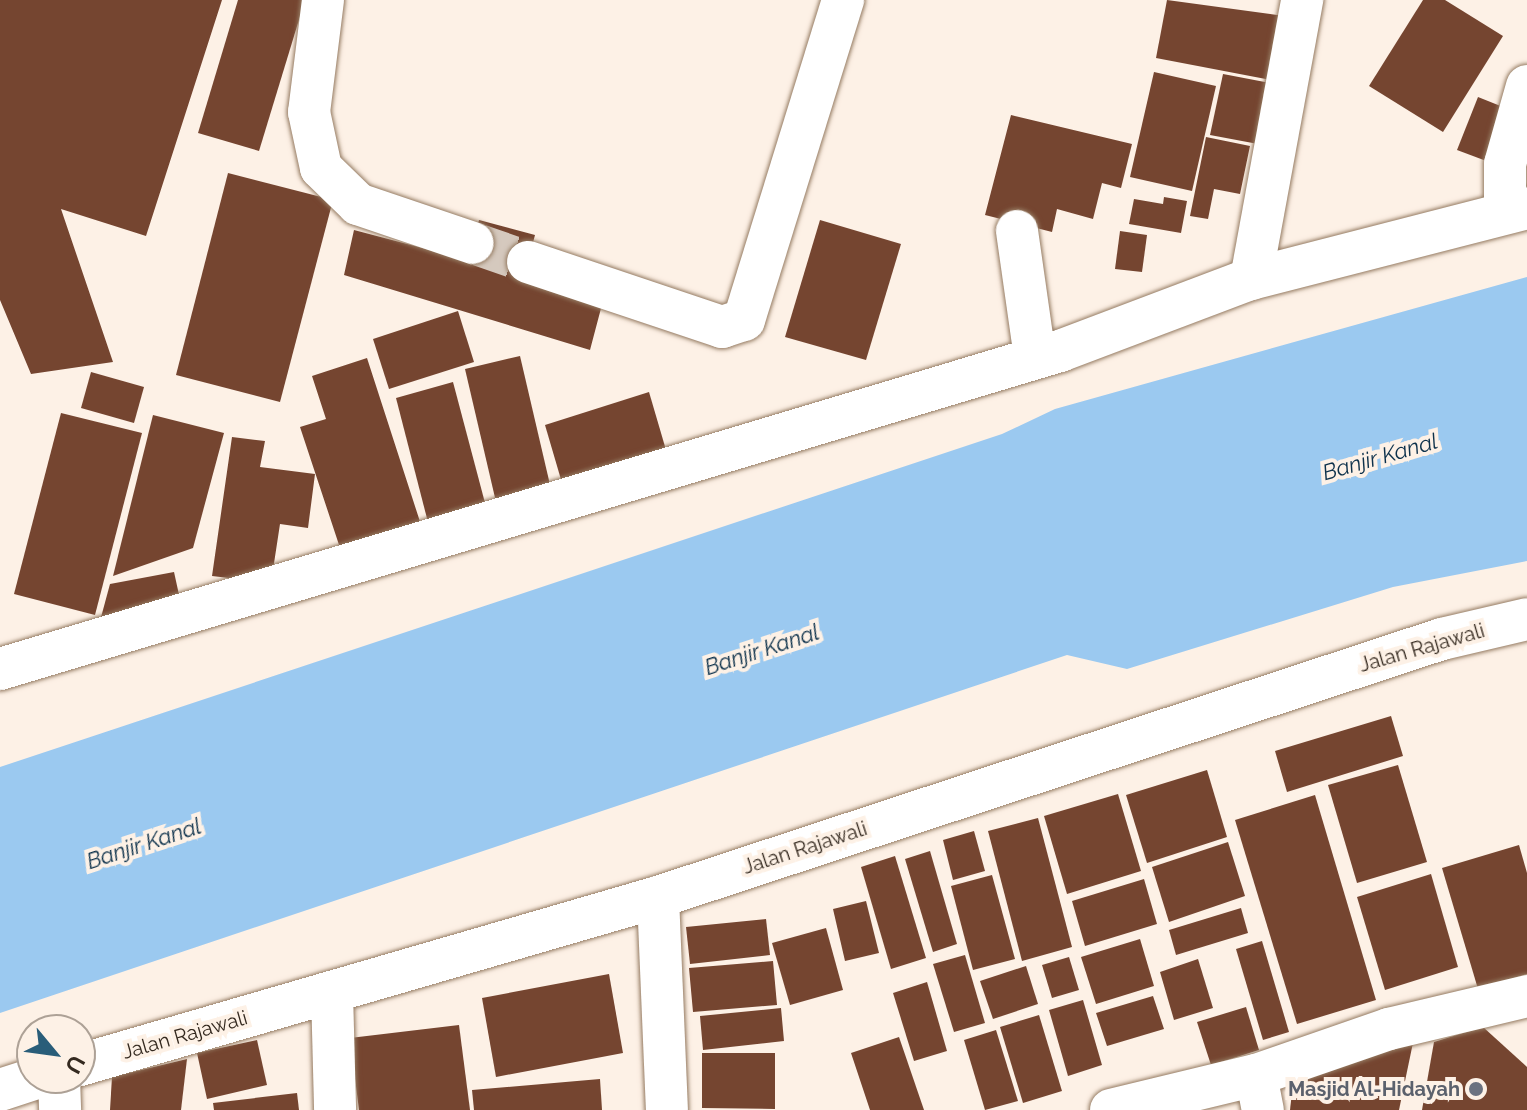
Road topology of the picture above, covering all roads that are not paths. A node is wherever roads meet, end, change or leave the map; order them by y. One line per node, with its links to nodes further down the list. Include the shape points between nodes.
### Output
1 (323, 0): 7 (street, via 309,112 321,168 358,204)
2 (843, 0): 8 (street, via 744,320 722,327)
3 (1302, 0): 9 (street)
4 (1527, 86): 5 (street, via 1505,164)
5 (1516, 210): 9 (street)
6 (1017, 231): 10 (street)
7 (473, 243)
8 (528, 262)
9 (1251, 279): 10 (street)
10 (1035, 358): 12 (street)
11 (1527, 619): 13 (street, Jalan Rajawali, via 1442,639)
12 (0, 669)
13 (658, 897): 14 (street, Jalan Rajawali); 19 (street)
14 (332, 992): 16 (street, Jalan Rajawali); 18 (street)
15 (1527, 996): 17 (street, via 1389,1029)
16 (96, 1060)
17 (1260, 1093): 20 (street)
18 (335, 1110)
19 (667, 1110)
20 (1111, 1110)

